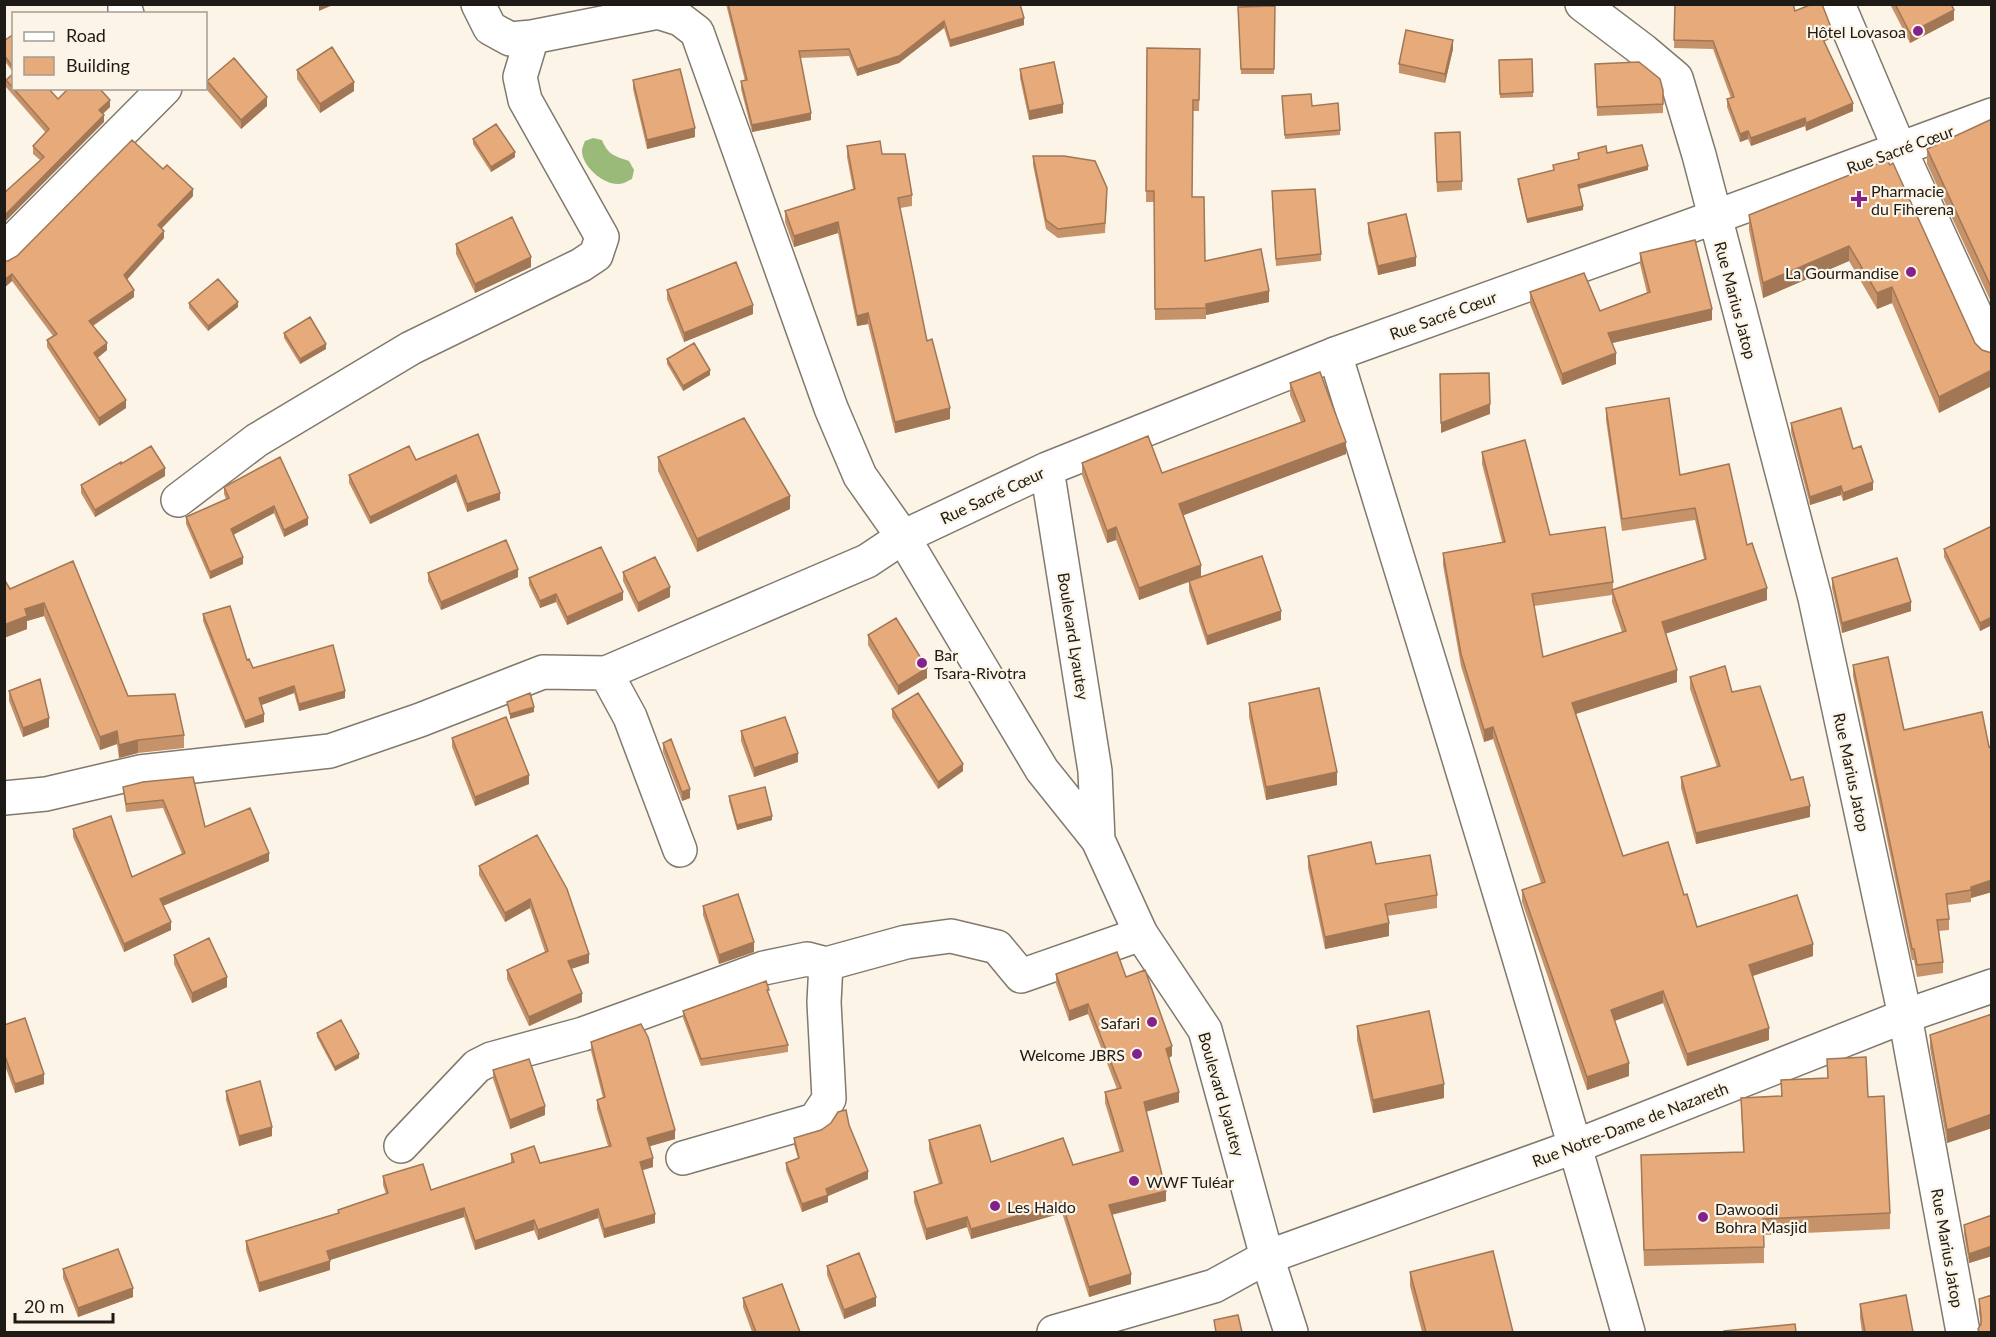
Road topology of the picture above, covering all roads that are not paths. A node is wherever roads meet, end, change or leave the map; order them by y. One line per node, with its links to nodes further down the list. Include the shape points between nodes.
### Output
1 (478, 4): 4 (street, Boulevard Lyautey, via 490,28 510,39)
2 (1581, 4): 8 (street, Rue Marius Jatop, via 1676,78)
3 (1838, 4): 7 (street)
4 (532, 37): 13 (street, via 520,77 525,100 602,237 596,255 411,348 256,440); 14 (street, Boulevard Lyautey, via 658,12 680,19 697,32 831,408 860,476)
5 (163, 90): 9 (street)
6 (1992, 115): 7 (street, Rue Sacré Cœur)
7 (1900, 150): 8 (street, Rue Sacré Cœur); 10 (street)
8 (1715, 218): 11 (street, Rue Sacré Cœur); 22 (street, Rue Marius Jatop, via 1815,598)
9 (4, 250)
10 (1992, 350)
11 (1335, 354): 12 (street, Rue Sacré Cœur); 24 (street)
12 (1047, 469): 14 (street, Rue Sacré Cœur); 17 (street, Boulevard Lyautey, via 1095,771)
13 (178, 500)
14 (903, 537): 15 (street, Rue Sacré Cœur, via 867,561); 17 (street, Boulevard Lyautey, via 1042,770)
15 (606, 673): 16 (street, via 543,672 330,751 140,772 46,794); 18 (street, via 630,717)
16 (4, 798)
17 (1098, 840): 19 (street, Boulevard Lyautey)
18 (680, 850)
19 (1142, 934): 20 (street, via 1022,976 997,947 951,936 906,942); 26 (street, Boulevard Lyautey, via 1205,1030)
20 (826, 964): 23 (street, via 807,959 764,968 583,1034 491,1059 477,1066); 25 (street, via 829,1099 815,1120)
21 (1992, 986): 22 (street, Rue Notre-Dame de Nazareth)
22 (1905, 1016): 24 (street, Rue Notre-Dame de Nazareth); 30 (street, Rue Marius Jatop)
23 (401, 1146)
24 (1576, 1146): 26 (street, Rue Notre-Dame de Nazareth); 29 (street)
25 (683, 1158)
26 (1268, 1257): 27 (street, Rue Notre-Dame de Nazareth, via 1214,1286); 28 (street, Boulevard Lyautey)
27 (1054, 1332)
28 (1291, 1332)
29 (1628, 1332)
30 (1963, 1332)

